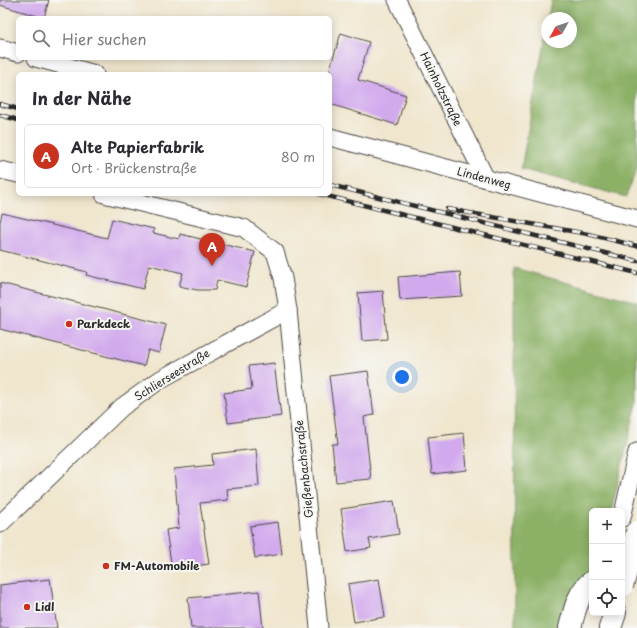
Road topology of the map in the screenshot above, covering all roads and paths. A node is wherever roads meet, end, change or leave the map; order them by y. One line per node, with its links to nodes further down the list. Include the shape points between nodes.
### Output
1 (397, 0): 9 (street, Hainholzstraße)
2 (0, 48): 3 (street)
3 (16, 52)
4 (43, 60): 5 (street)
5 (88, 72)
6 (332, 138): 9 (street, Lindenweg)
7 (0, 170): 8 (street)
8 (16, 174)
9 (486, 179): 11 (street, Lindenweg)
10 (112, 196): 12 (street, Gießenbachstraße, via 244,228 275,252 283,278)
11 (637, 220)
12 (288, 310): 15 (street, Schlierseestraße, via 161,379 122,407); 21 (street, Gießenbachstraße)
13 (637, 452): 14 (street)
14 (624, 508)
15 (0, 524)
16 (637, 532): 19 (street, bridge)
17 (625, 571): 18 (street)
18 (637, 572)
19 (624, 580)
20 (589, 584): 22 (street, via 578,601)
21 (319, 628)
22 (570, 628)

